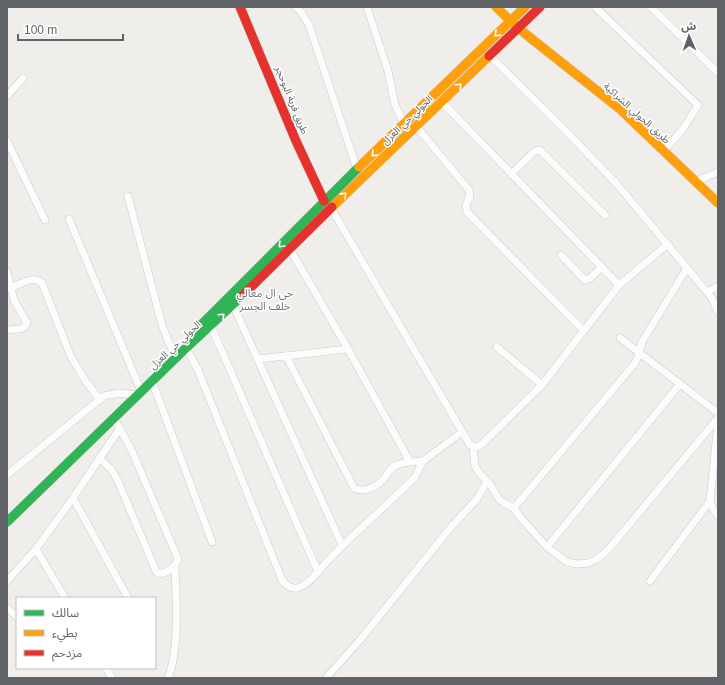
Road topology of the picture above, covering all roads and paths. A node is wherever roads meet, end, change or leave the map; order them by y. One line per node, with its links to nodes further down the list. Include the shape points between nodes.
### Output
1 (240, 7): 26 (main road, طريق قرية البوحجر, via 296,141)
2 (296, 7): 20 (street, via 309,25)
3 (367, 7): 16 (street, via 388,71 395,105)
4 (496, 7): 9 (main road, طريق الحولي الشراكية)
5 (525, 7): 9 (main road, الحولي حي العزل)
6 (540, 7): 10 (main road, الحولي حي العزل)
7 (595, 7): 19 (street, via 698,105 683,129)
8 (651, 7): 12 (street)
9 (510, 22): 10 (main road, طريق الحولي الشراكية); 16 (main road, الحولي حي العزل, one-way to 16)
10 (518, 28): 11 (main road, الحولي حي العزل); 19 (main road, طريق الحولي الشراكية, via 620,109)
11 (490, 56): 15 (main road, الحولي حي العزل, one-way to 11); 30 (street, via 589,154)
12 (718, 73)
13 (23, 78): 14 (street)
14 (7, 96)
15 (442, 102): 17 (main road, الحولي حي العزل); 22 (street)
16 (404, 124): 20 (main road, الحولي حي العزل, one-way to 20)
17 (416, 126): 26 (main road, الحولي حي العزل, one-way to 17); 44 (street, via 469,190 467,212)
18 (7, 142): 29 (street)
19 (663, 152): 23 (main road, طريق الحولي الشراكية)
20 (357, 169): 26 (main road, الحولي حي العزل)
21 (718, 172): 23 (street)
22 (511, 174): 27 (street, via 535,151 540,150); 33 (street)
23 (694, 182): 25 (main road, طريق الحولي الشراكية)
24 (128, 196): 49 (street, via 162,325)
25 (718, 203)
26 (327, 205): 31 (main road, الحولي حي العزل); 49 (main road, الحولي حي العزل, one-way to 49); 63 (street)
27 (605, 215)
28 (69, 219): 56 (street)
29 (45, 220)
30 (668, 244): 34 (street); 36 (street)
31 (290, 249): 40 (main road, الحولي حي العزل); 48 (street)
32 (561, 255): 33 (street, via 585,280)
33 (602, 267): 36 (street)
34 (687, 268): 39 (street); 50 (street, via 642,342)
35 (7, 272): 38 (street)
36 (619, 285): 44 (street)
37 (718, 286): 39 (street)
38 (11, 288): 43 (street, via 26,325 22,329); 57 (street, via 31,280 42,283 71,357 86,383)
39 (707, 292): 41 (street)
40 (234, 305): 42 (main road, الحولي حي العزل, one-way to 40); 52 (street)
41 (718, 312)
42 (211, 326): 47 (main road, الحولي حي العزل); 82 (street)
43 (7, 330)
44 (583, 330): 55 (street)
45 (620, 338): 50 (street)
46 (497, 347): 55 (street)
47 (186, 348): 53 (main road, الحولي حي العزل); 82 (street, via 198,370 282,580 292,588 299,588)
48 (348, 348): 51 (street); 68 (street)
49 (174, 352): 53 (main road, الحولي حي العزل)
50 (639, 353): 54 (street); 74 (street, via 635,363)
51 (286, 356): 52 (street); 68 (street, via 354,488 363,490 374,487 394,466)
52 (258, 359): 78 (street)
53 (152, 381): 56 (main road); 77 (street)
54 (680, 384): 58 (street); 79 (street)
55 (542, 385): 65 (street, via 482,444)
56 (139, 393): 57 (street, via 114,393); 59 (main road)
57 (100, 400): 69 (street)
58 (718, 413)
59 (114, 418): 62 (street); 76 (main road)
60 (718, 418): 79 (street, via 603,555 588,563 578,564 567,562)
61 (718, 423): 64 (street)
62 (120, 428): 66 (street); 81 (street, via 177,557 178,562)
63 (462, 432): 65 (street); 67 (street)
64 (717, 436): 71 (street)
65 (473, 446): 70 (street, via 475,466)
66 (100, 459): 72 (street); 81 (street, via 111,469 117,480 157,573 161,574)
67 (424, 461): 68 (street); 78 (street, via 410,482)
68 (410, 462)
69 (7, 475)
70 (488, 481): 74 (street, via 501,501); 92 (street, via 477,499)
71 (715, 487): 73 (street)
72 (73, 498): 80 (street); 86 (street)
73 (710, 501): 75 (street); 84 (street)
74 (514, 508): 79 (street)
75 (718, 516)
76 (7, 522)
77 (212, 542)
78 (342, 545): 82 (street)
79 (547, 547)
80 (36, 549): 83 (street); 85 (street)
81 (175, 565): 91 (street, via 175,639 172,669)
82 (318, 572)
83 (7, 581)
84 (650, 581)
85 (64, 597)
86 (127, 597)
87 (7, 608): 88 (street)
88 (16, 616)
89 (107, 669): 90 (street)
90 (112, 678)
91 (168, 678)
92 (326, 678)

